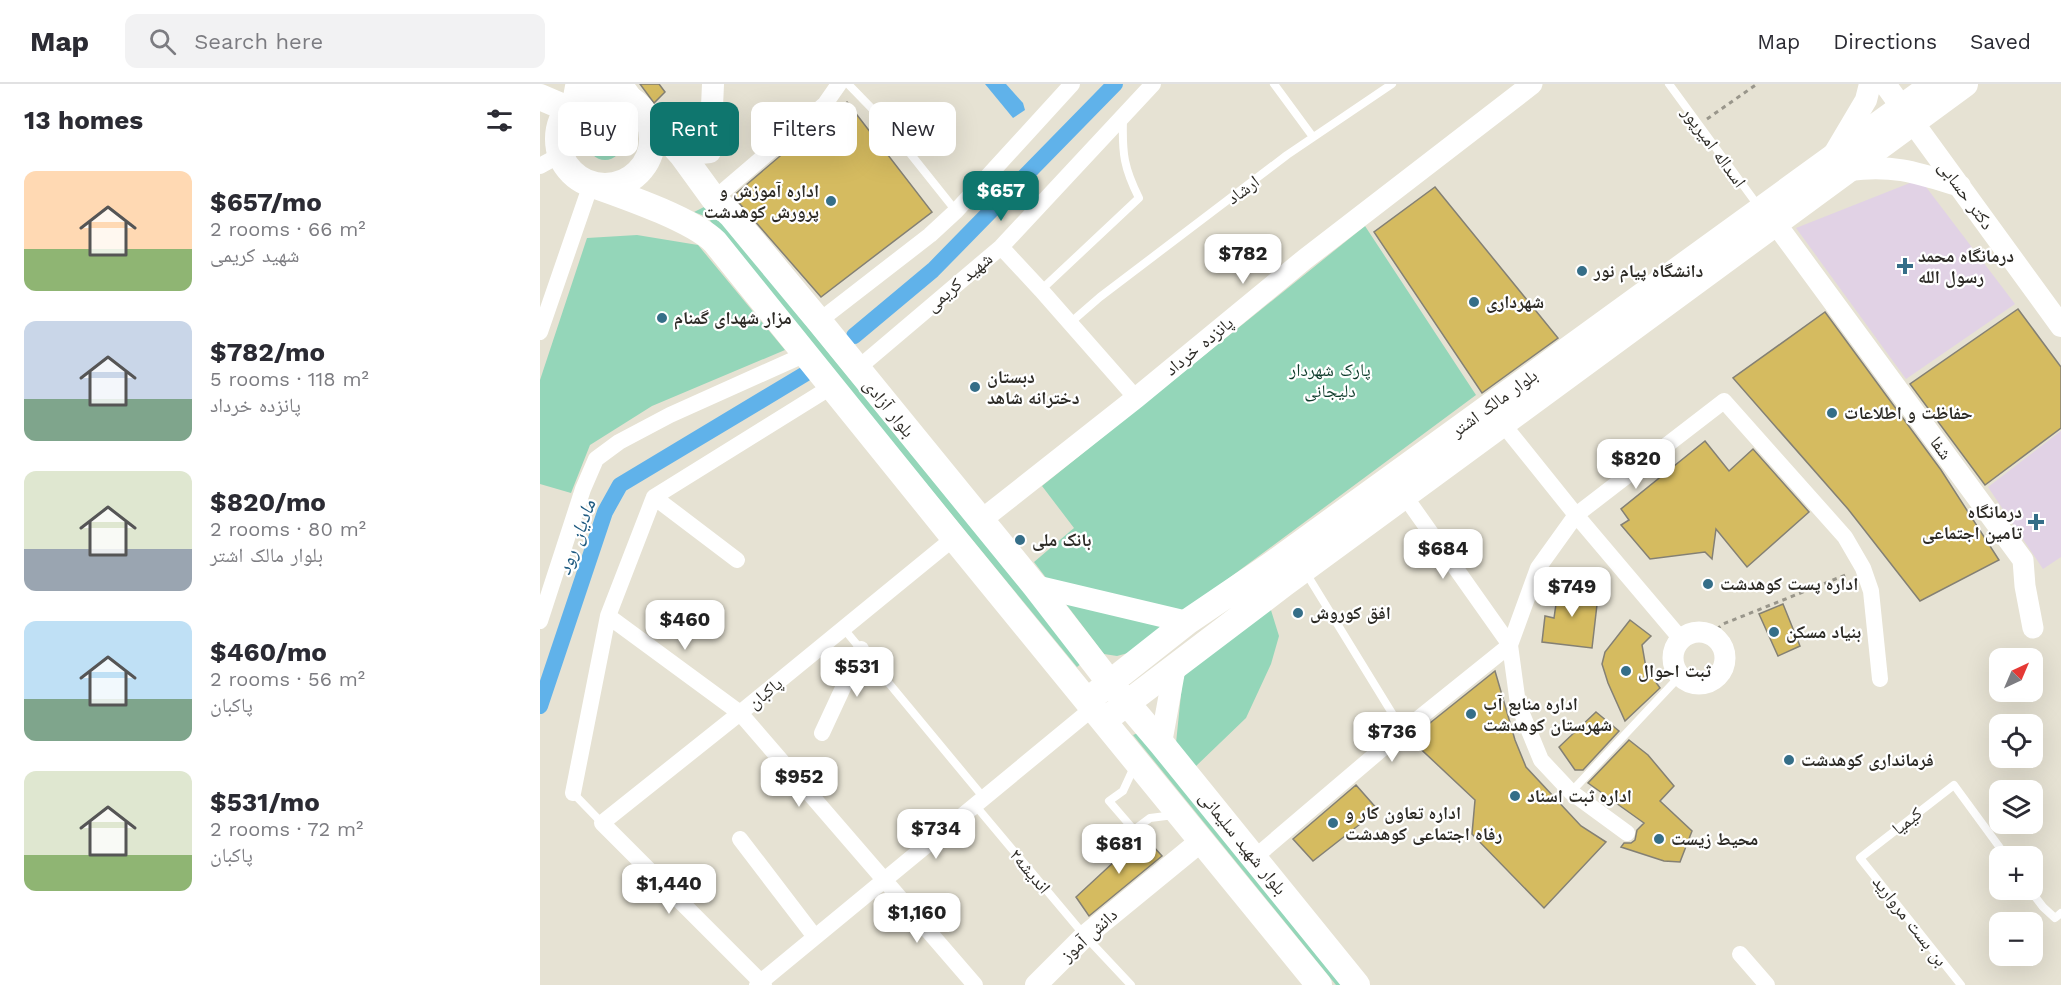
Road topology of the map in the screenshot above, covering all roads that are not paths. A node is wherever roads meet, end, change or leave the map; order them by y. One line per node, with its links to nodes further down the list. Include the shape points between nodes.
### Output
1 (713, 84): 17 (main road)
2 (839, 84): 27 (street, via 825,104)
3 (848, 84): 28 (lane, via 885,122)
4 (1072, 84): 28 (street)
5 (1153, 84): 20 (street, شهید کریمی)
6 (1274, 84): 21 (lane)
7 (1392, 84): 21 (lane, ارشاد)
8 (1533, 84): 40 (street, پانزده خرداد, via 1305,260)
9 (1669, 84): 30 (lane, اسداله امیرپور)
10 (1870, 84): 24 (main road)
11 (1885, 84): 18 (main road, دکتر حسابی)
12 (1934, 84): 18 (main road)
13 (1965, 84): 18 (main road)
14 (540, 97): 15 (main road)
15 (572, 99): 16 (main road, via 596,92 616,93); 22 (main road)
16 (635, 101): 19 (main road, بلوار آزادی); 25 (main road, via 652,132 647,161 626,182)
17 (712, 102)
18 (1908, 114): 24 (main road, بلوار مالک اشتر); 26 (main road, دکتر حسابی)
19 (650, 118)
20 (1123, 118): 31 (street, شهید کریمی); 32 (lane, via 1122,150 1127,176 1139,198)
21 (1313, 137): 34 (lane, ارشاد)
22 (549, 146): 25 (main road, via 574,176)
23 (683, 156): 27 (main road, بلوار آزادی)
24 (1841, 163): 26 (main road, via 1901,168); 30 (main road, بلوار مالک اشتر)
25 (594, 185): 29 (main road, بلوار آزادی); 36 (street)
26 (1960, 186): 35 (main road, دکتر حسابی)
27 (714, 199): 29 (main road); 33 (main road, بلوار آزادی)
28 (956, 211): 33 (street)
29 (668, 215): 37 (main road, بلوار آزادی, via 710,237)
30 (1768, 216): 41 (main road, بلوار مالک اشتر); 48 (main road, بلوار مالک اشتر); 53 (street, شفا, via 2023,560)
31 (1001, 247): 32 (street); 38 (street, شهید کریمی)
32 (1041, 290): 34 (street)
33 (819, 321): 38 (main road, بلوار آزادی)
34 (1069, 324): 40 (street)
35 (2061, 325)
36 (540, 332)
37 (806, 354): 39 (main road, بلوار آزادی); 51 (street, via 670,415 596,459)
38 (857, 369): 45 (main road, بلوار آزادی)
39 (831, 387): 43 (street); 46 (main road, بلوار آزادی)
40 (1136, 398): 45 (street, پانزده خرداد)
41 (1502, 423): 42 (main road, بلوار مالک اشتر); 44 (street)
42 (1404, 495): 48 (main road, بلوار مالک اشتر); 56 (street)
43 (654, 497): 47 (street); 50 (street)
44 (1575, 514): 55 (street); 56 (street, via 1538,568); 60 (street, via 1724,401 1845,537 1863,568 1871,591)
45 (980, 521): 49 (main road, بلوار آزادی)
46 (954, 538): 54 (street, پاکبان); 63 (main road, بلوار آزادی)
47 (737, 560)
48 (1286, 573): 52 (main road, بلوار مالک اشتر); 58 (main road, بلوار مالک اشتر); 65 (lane)
49 (1035, 586): 52 (main road); 61 (main road, بلوار آزادی)
50 (608, 616): 64 (street); 70 (street)
51 (540, 621)
52 (1187, 622): 61 (main road, بلوار مالک اشتر)
53 (2033, 628)
54 (844, 629): 57 (lane, اندیشه۲); 64 (street, پاکبان)
55 (1681, 639): 59 (street, via 1673,654); 59 (street, via 1695,633 1710,635 1725,654 1722,670 1711,681 1703,684)
56 (1510, 645): 65 (street); 69 (street, via 1518,704 1530,736 1541,760)
57 (861, 649): 66 (street); 71 (lane, اندیشه۲)
58 (1175, 666): 62 (main road, بلوار مالک اشتر); 67 (main road)
59 (1680, 676): 69 (lane)
60 (1880, 679)
61 (1110, 683): 62 (main road, بلوار آزادی); 63 (main road, بلوار مالک اشتر)
62 (1126, 703): 63 (main road, بلوار مالک اشتر); 67 (main road, بلوار شهید سلیمانی)
63 (1095, 710): 68 (main road, بلوار شهید سلیمانی); 71 (street)
64 (740, 713): 73 (street, پاکبان); 80 (street)
65 (1403, 730): 78 (street)
66 (822, 733)
67 (1161, 743): 78 (main road, بلوار شهید سلیمانی)
68 (1137, 762): 72 (main road, بلوار شهید سلیمانی); 72 (lane, via 1123,791 1109,801 1134,830 1150,818)
69 (1571, 792): 74 (street)
70 (573, 793): 73 (lane)
71 (979, 802): 80 (street); 83 (lane, اندیشه۲)
72 (1179, 814): 76 (main road, بلوار شهید سلیمانی)
73 (602, 823): 86 (street)
74 (1627, 833)
75 (740, 839): 84 (street)
76 (1201, 842): 83 (main road, دانش آموز); 90 (main road, بلوار شهید سلیمانی)
77 (1999, 846): 79 (lane, کیمیا, via 1954,785)
78 (1254, 858): 91 (main road, بلوار شهید سلیمانی)
79 (1860, 858): 93 (lane, بن بست مروارید)
80 (884, 880): 84 (street); 87 (street)
81 (2038, 900): 82 (lane, via 2055,918)
82 (2061, 914)
83 (1085, 936): 88 (main road, دانش آموز); 89 (lane, اندیشه۲)
84 (815, 937): 86 (street)
85 (1740, 954): 92 (street)
86 (760, 984)
87 (975, 985)
88 (1036, 985)
89 (1131, 985)
90 (1319, 985)
91 (1358, 985)
92 (1767, 985)
93 (1961, 985)

